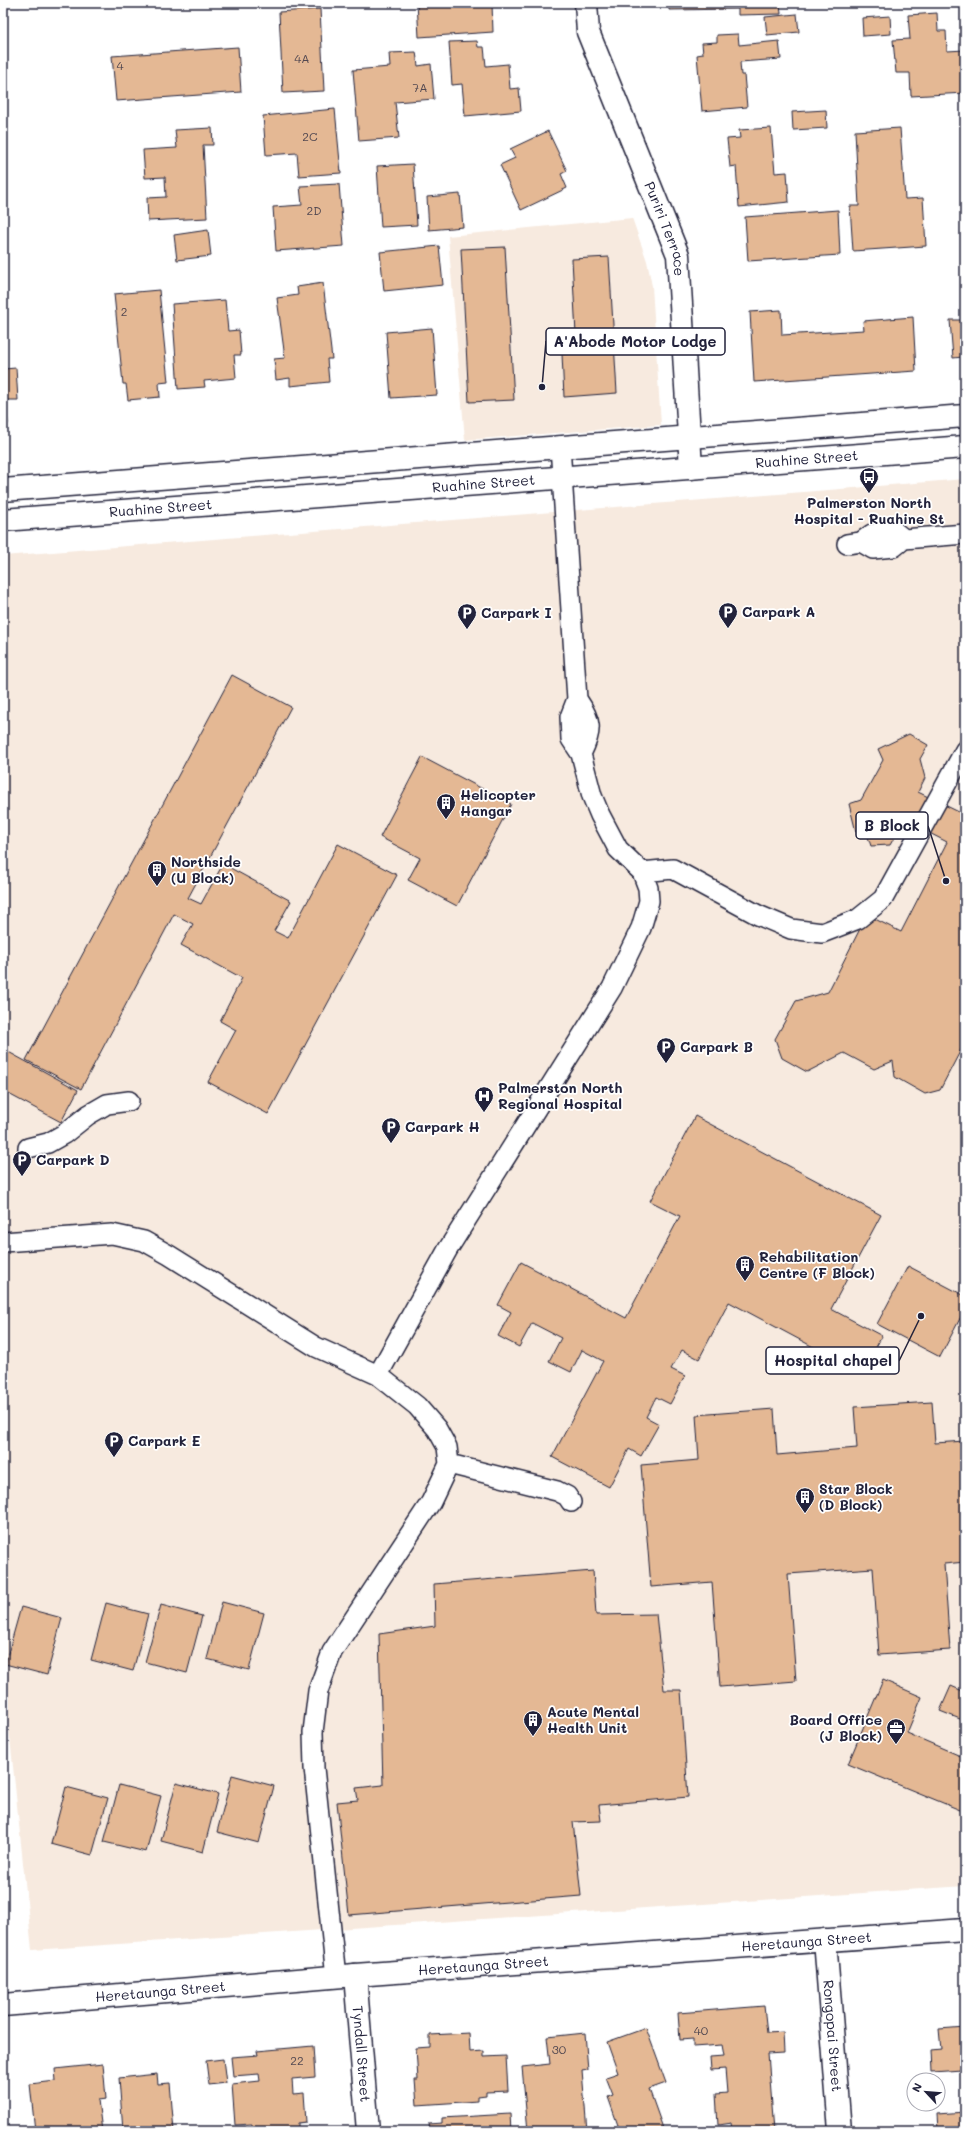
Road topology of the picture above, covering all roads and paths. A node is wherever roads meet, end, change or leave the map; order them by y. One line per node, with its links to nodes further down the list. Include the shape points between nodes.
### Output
1 (586, 3): 3 (main road, Puriri Terrace, via 588,32 678,255)
2 (965, 416): 3 (main road)
3 (689, 437): 4 (main road); 6 (main road, Puriri Terrace)
4 (560, 446): 7 (lane); 8 (main road)
5 (965, 447): 6 (main road, Ruahine Street)
6 (691, 468): 7 (main road, Ruahine Street)
7 (562, 479): 9 (main road, Ruahine Street); 13 (lane, via 578,699 588,715 590,737 581,754 592,796 618,849)
8 (3, 490)
9 (3, 520)
10 (965, 534): 11 (lane, via 904,539 894,532 872,534)
11 (854, 543)
12 (965, 750): 13 (lane, via 882,899 858,919 822,932 791,929 758,915 673,869)
13 (642, 872): 17 (lane, via 648,888 649,901 641,928 612,988 448,1249)
14 (129, 1101): 15 (lane, via 107,1104 48,1143)
15 (28, 1148)
16 (3, 1242): 17 (lane, via 112,1234 144,1242 316,1347)
17 (378, 1376): 18 (lane, via 417,1406 437,1429 447,1447)
18 (449, 1464): 19 (lane, via 557,1491 567,1496); 22 (lane, via 431,1502 332,1652 318,1691 313,1732 314,1768)
19 (571, 1502)
20 (965, 1930): 21 (main road, Heretaunga Street)
21 (825, 1940): 22 (main road, Heretaunga Street); 25 (main road, Rongopai Street)
22 (346, 1976): 23 (main road, Heretaunga Street); 24 (main road, Tyndall Street)
23 (3, 2005)
24 (368, 2131)
25 (840, 2131)

